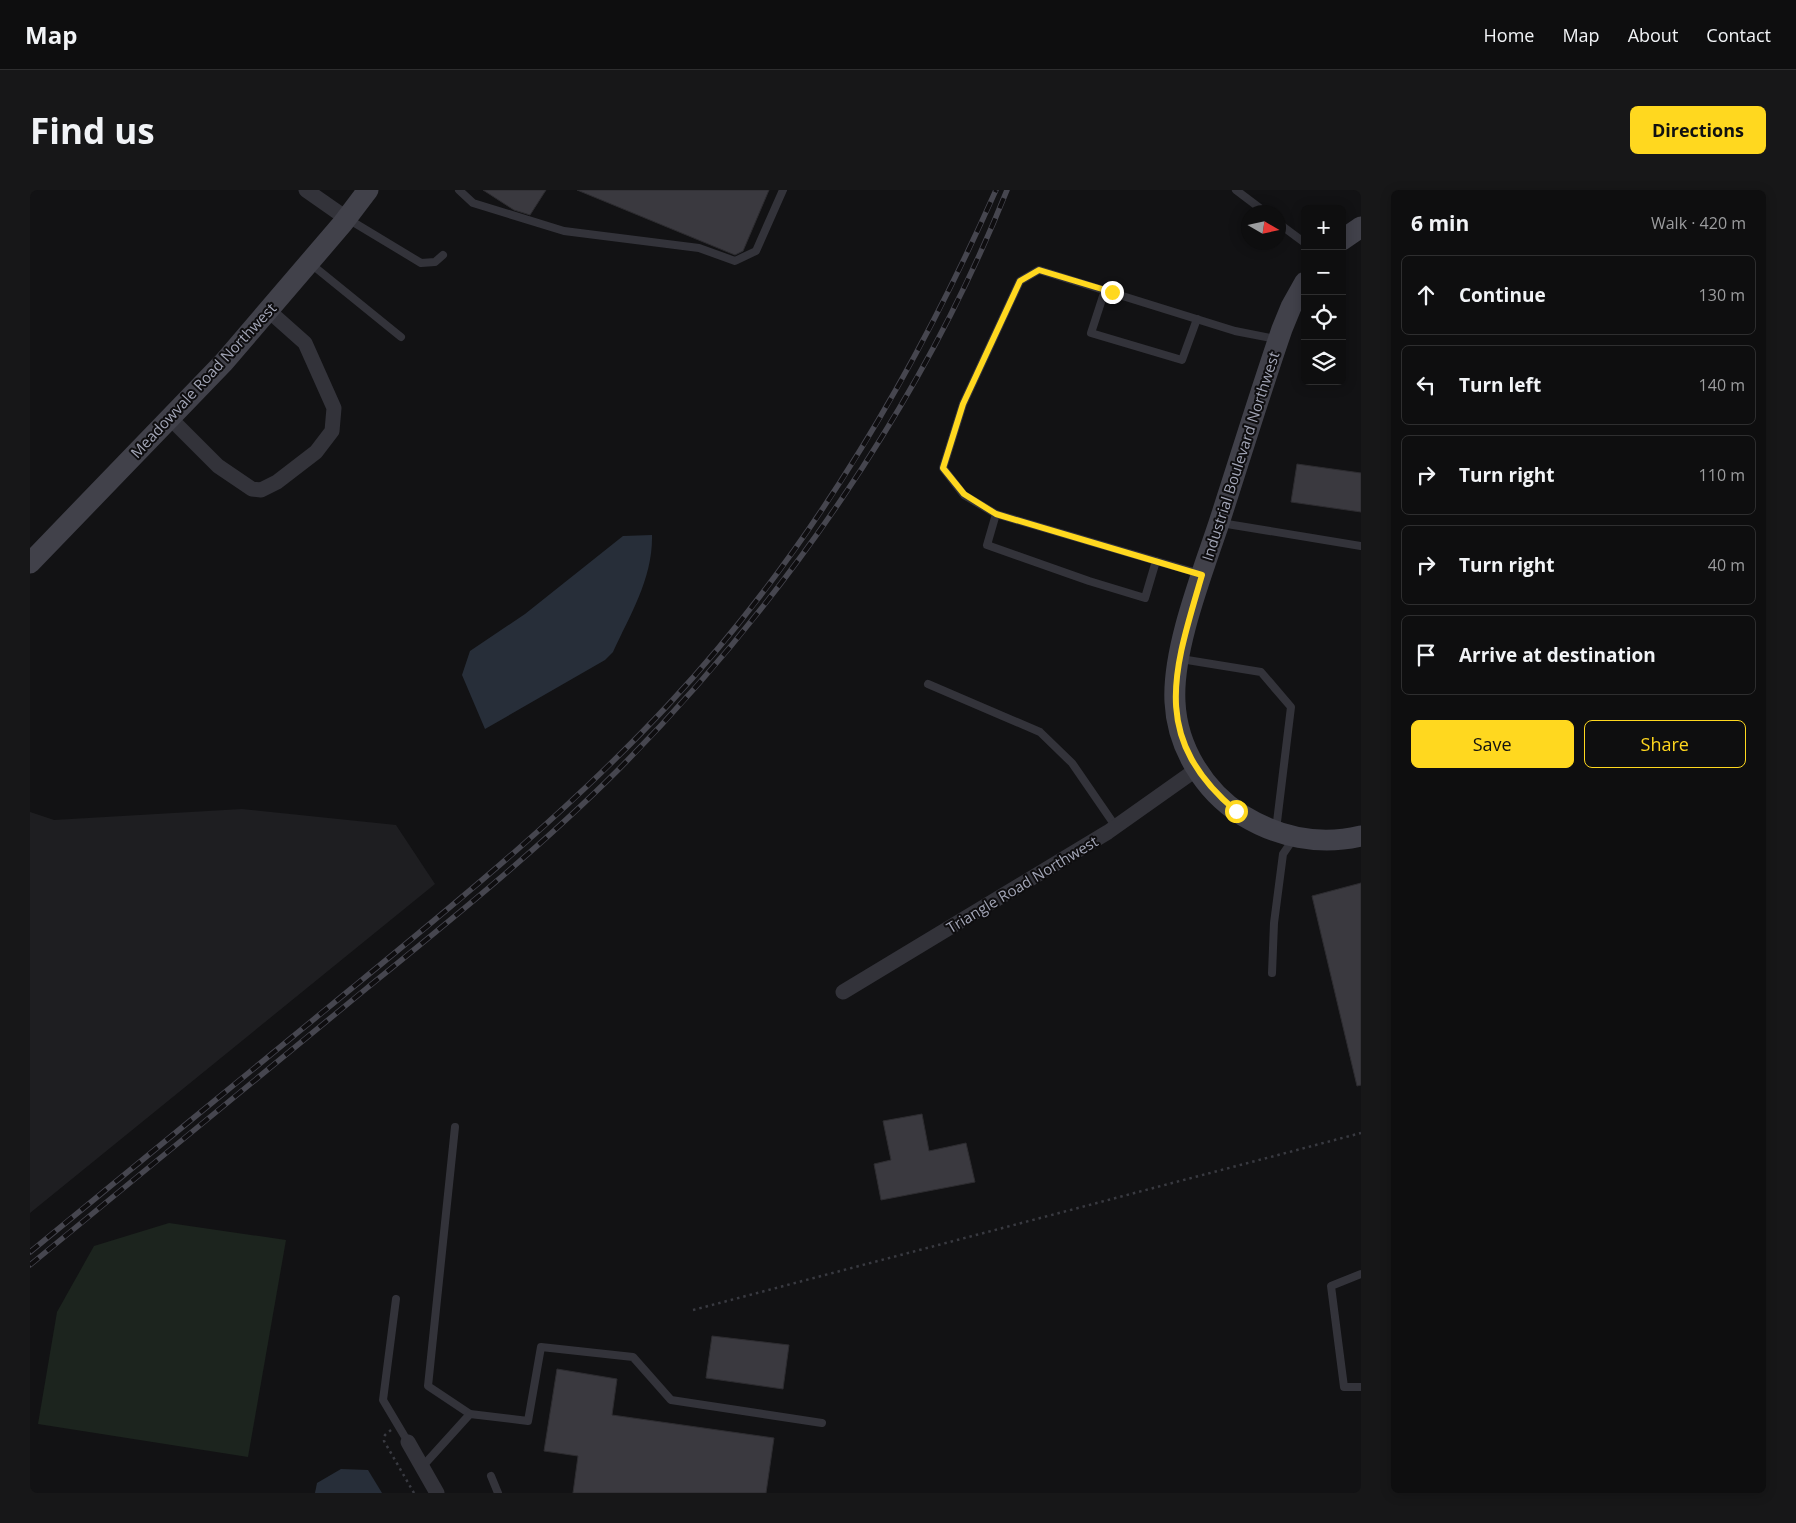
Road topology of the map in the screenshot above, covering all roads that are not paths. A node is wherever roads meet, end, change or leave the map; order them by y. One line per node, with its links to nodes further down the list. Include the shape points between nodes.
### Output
1 (306, 190): 7 (street)
2 (368, 190): 7 (street, Meadowvale Road Northwest)
3 (459, 190): 4 (lane, via 473,203 564,231 699,248 736,261 756,251)
4 (783, 190)
5 (1236, 190): 6 (lane)
6 (1256, 205)
7 (346, 218): 12 (lane, via 421,263 435,262); 13 (street, Meadowvale Road Northwest)
8 (1361, 227): 10 (street)
9 (1286, 229): 11 (lane)
10 (1346, 237)
11 (1301, 240)
12 (443, 255)
13 (309, 263): 16 (street, Meadowvale Road Northwest); 18 (lane)
14 (1301, 289): 19 (street, Industrial Boulevard Northwest, via 1290,307)
15 (1105, 290): 17 (lane); 17 (lane, via 1091,333 1182,360); 21 (lane, via 1039,270 1020,281 963,404 943,468 964,494)
16 (269, 311): 20 (street, Meadowvale Road Northwest); 20 (street, via 305,342 334,408 332,431 316,452 277,482 261,490 252,489 218,466)
17 (1197, 319): 19 (lane)
18 (401, 337)
19 (1278, 340): 22 (street, Industrial Boulevard Northwest)
20 (169, 417): 24 (street, Meadowvale Road Northwest)
21 (996, 514): 25 (lane); 25 (lane, via 987,545 1145,598)
22 (1219, 523): 23 (lane); 26 (street, Industrial Boulevard Northwest)
23 (1361, 546)
24 (34, 552)
25 (1156, 561): 26 (lane)
26 (1202, 575): 27 (street, Industrial Boulevard Northwest)
27 (1179, 658): 29 (street, Industrial Boulevard Northwest, via 1175,682 1178,725); 31 (lane, via 1261,672 1291,707)
28 (928, 684): 30 (lane, via 1040,732 1072,763)
29 (1197, 769): 30 (street, Triangle Road Northwest); 31 (street, Industrial Boulevard Northwest, via 1236,811)
30 (1116, 827): 34 (street, Triangle Road Northwest)
31 (1285, 835): 32 (street, Industrial Boulevard Northwest, via 1328,840); 33 (lane, via 1274,923)
32 (1361, 836)
33 (1272, 973)
34 (843, 992)
35 (456, 1127): 39 (lane, via 428,1386)
36 (1361, 1274): 38 (lane, via 1331,1286 1344,1387)
37 (396, 1299): 41 (lane, via 383,1400)
38 (1361, 1387)
39 (470, 1414): 40 (lane, via 528,1421 540,1347 633,1357 671,1400); 42 (lane)
40 (822, 1422)
41 (408, 1442): 42 (street)
42 (422, 1467): 44 (street)
43 (491, 1476): 45 (lane)
44 (437, 1493)
45 (498, 1493)

